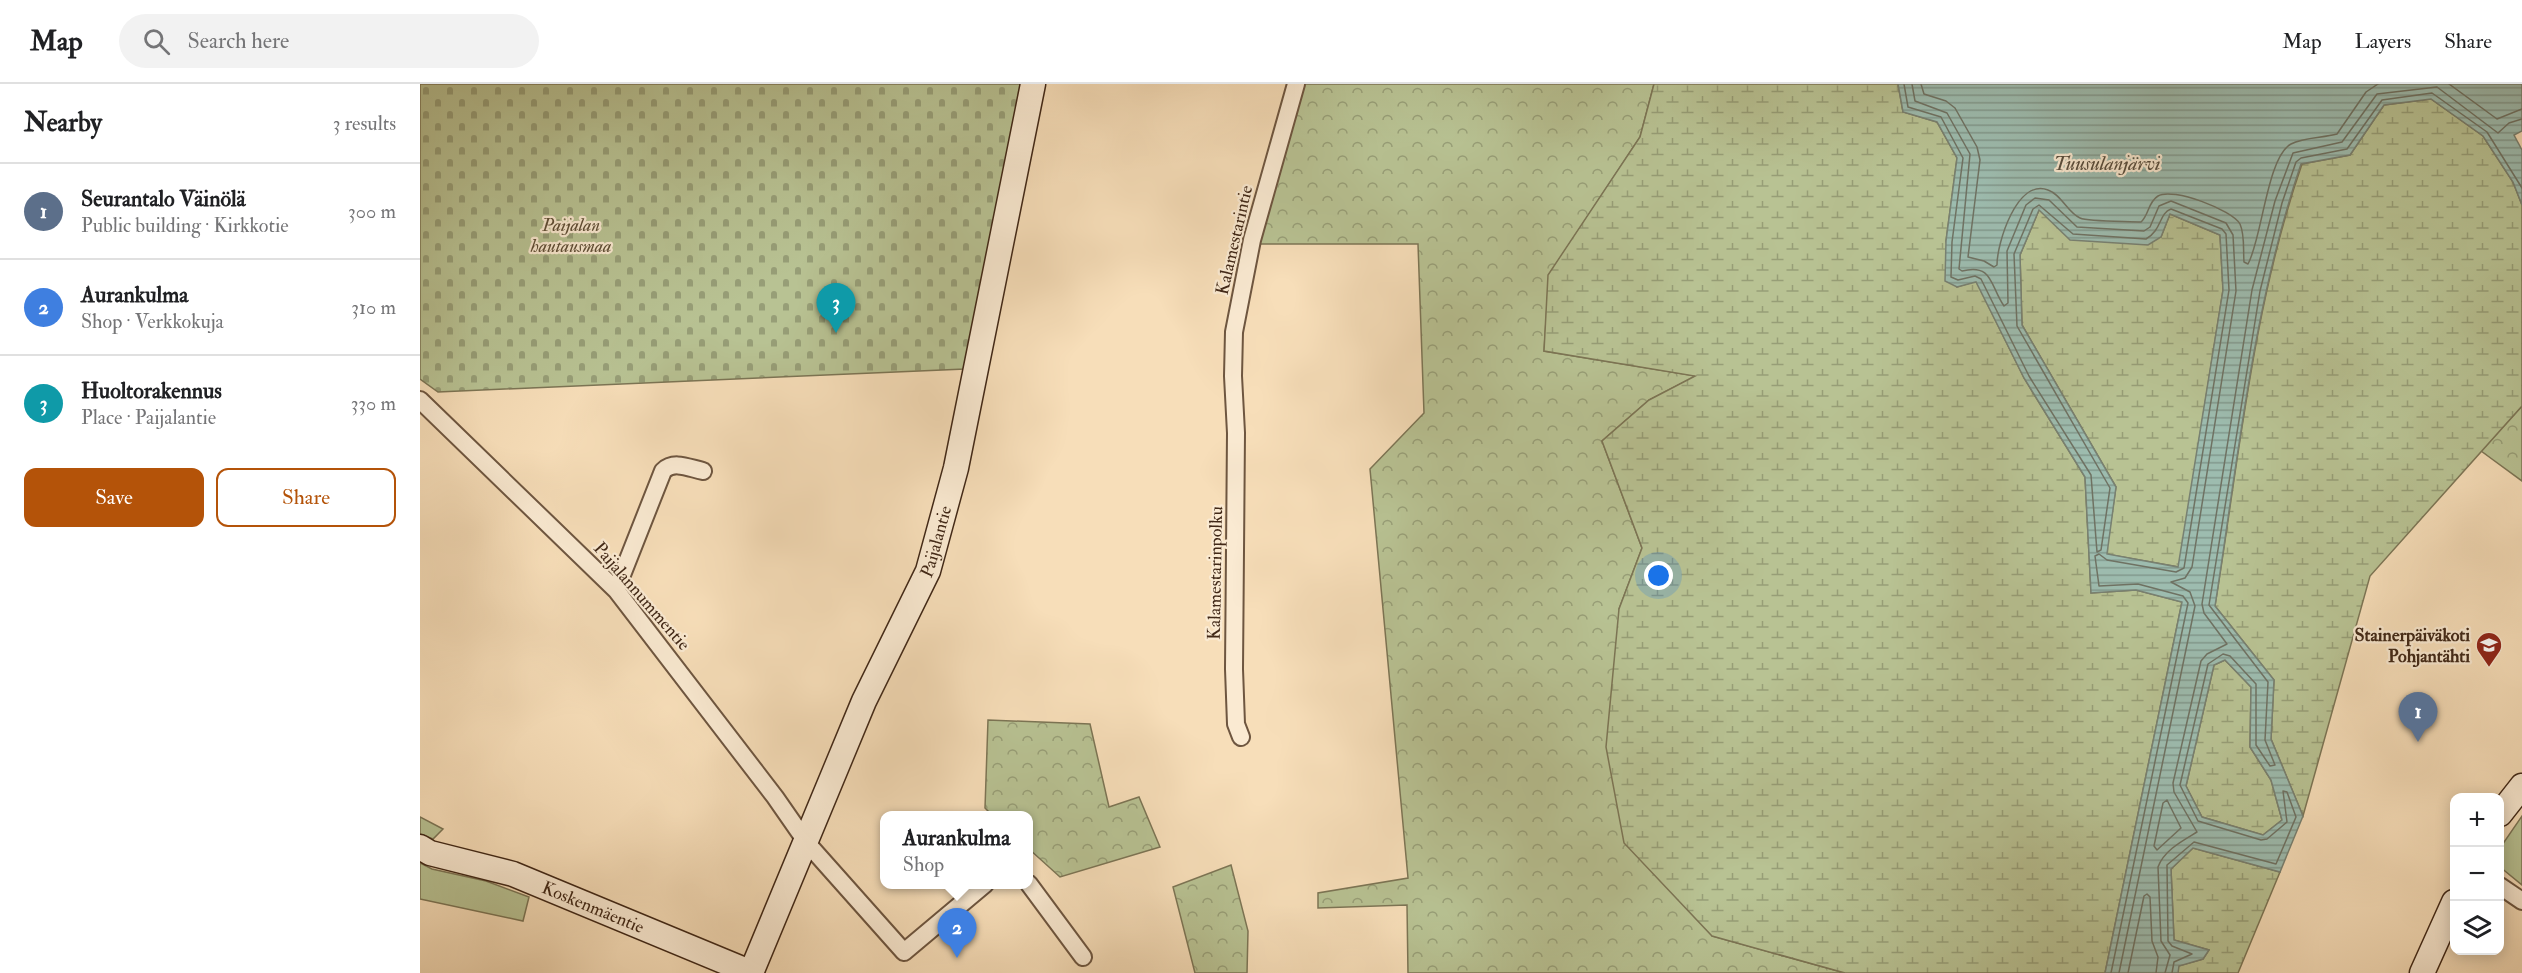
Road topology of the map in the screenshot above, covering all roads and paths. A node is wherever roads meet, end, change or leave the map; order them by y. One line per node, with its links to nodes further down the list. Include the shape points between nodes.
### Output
1 (1033, 84): 10 (street, Paijalantie, via 956,468 928,571 864,701)
2 (1296, 84): 4 (street, Kalamestarintie, via 1248,259 1234,332)
3 (420, 400): 6 (street, Paijalannummentie)
4 (1234, 409): 7 (street, Kalamestarinpolku, via 1234,669 1236,724)
5 (703, 471): 6 (street, via 677,465 663,471)
6 (616, 590): 10 (street, Paijalannummentie)
7 (1241, 737)
8 (2522, 786): 9 (street)
9 (2504, 808)
10 (807, 843): 12 (street, Paijalannummentie, via 904,952); 18 (street, Paijalantie)
11 (423, 851): 18 (street, Koskenmäentie, via 513,874)
12 (980, 889)
13 (1033, 889): 17 (street)
14 (2504, 889): 15 (street)
15 (2522, 901)
16 (2450, 911): 19 (street)
17 (1083, 957)
18 (751, 973)
19 (2422, 973)

